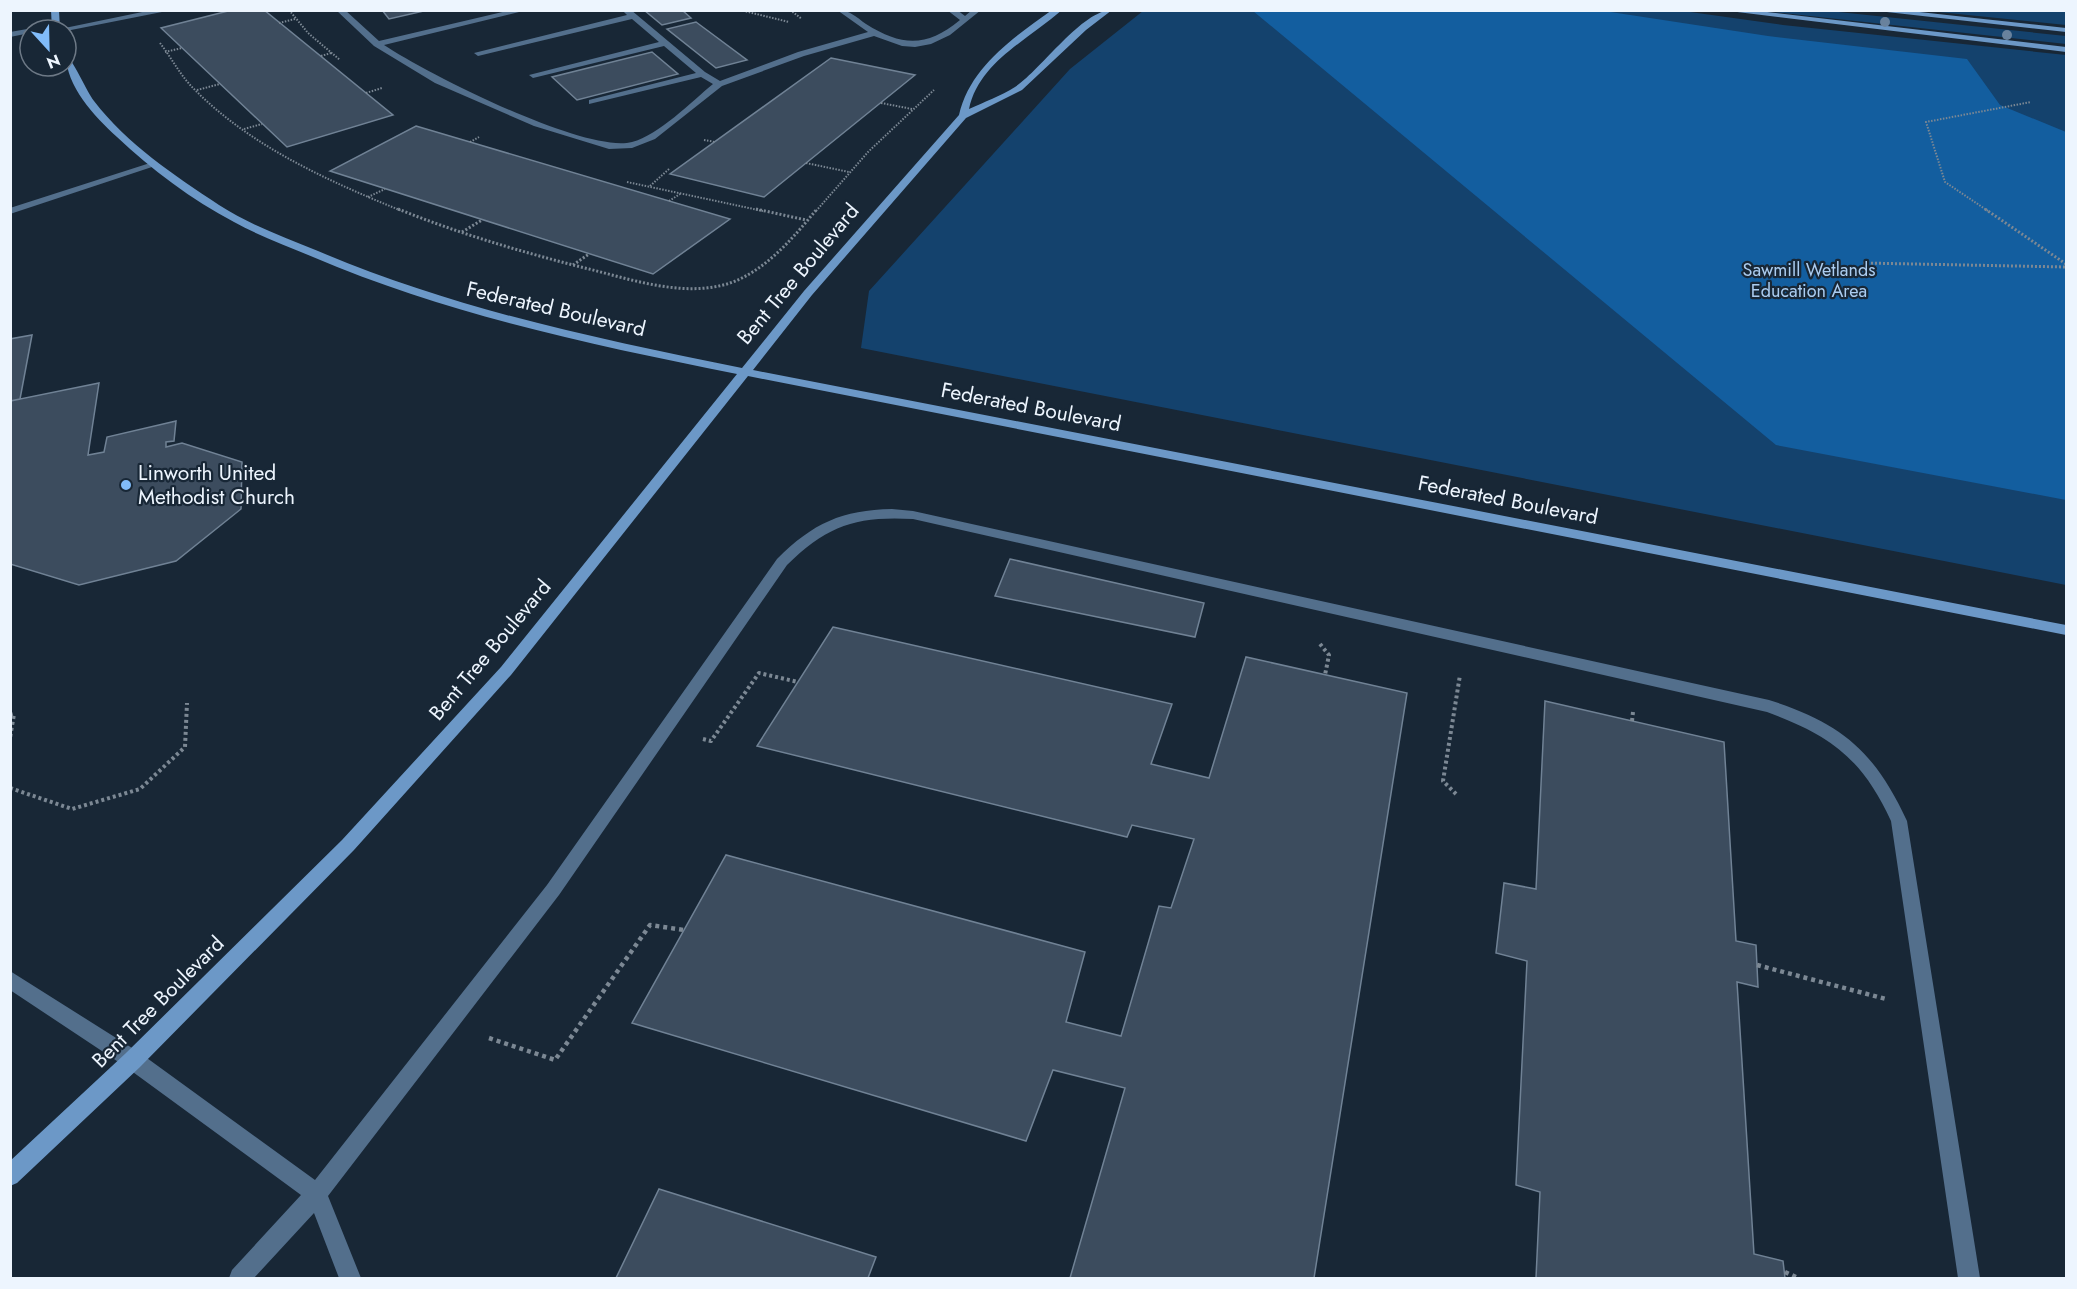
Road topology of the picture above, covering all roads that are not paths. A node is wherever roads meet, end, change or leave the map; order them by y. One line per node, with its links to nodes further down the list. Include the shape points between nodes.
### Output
1 (168, 10): 13 (street)
2 (340, 10): 17 (street)
3 (523, 10): 17 (street)
4 (841, 10): 15 (street)
5 (951, 10): 12 (street)
6 (977, 10): 12 (street)
7 (1058, 10): 25 (main road, Bent Tree Boulevard, via 979,75 964,103)
8 (1107, 10): 25 (main road, Bent Tree Boulevard, via 1019,88)
9 (1725, 10): 18 (main road)
10 (1873, 10): 14 (main road)
11 (630, 13): 16 (street); 19 (street)
12 (965, 19): 15 (street, via 944,36 924,42 894,42)
13 (78, 25)
14 (2067, 30)
15 (874, 33): 23 (street)
16 (665, 43): 20 (street); 21 (street)
17 (377, 44): 23 (street, via 463,94 537,124 609,146 632,145 652,137)
18 (2067, 50)
19 (478, 53)
20 (702, 74): 23 (street); 24 (street)
21 (533, 75)
22 (74, 78): 26 (main road, Federated Boulevard, via 123,140)
23 (719, 84)
24 (592, 102)
25 (963, 116): 28 (main road, Bent Tree Boulevard, via 808,293)
26 (153, 165): 27 (street); 28 (main road, Federated Boulevard, via 231,216 333,263 441,302 595,342)
27 (10, 211)
28 (745, 372): 29 (main road, Federated Boulevard); 31 (main road, Bent Tree Boulevard, via 506,671 348,845)
29 (2067, 630)
30 (10, 979): 31 (street)
31 (133, 1060): 32 (main road, Bent Tree Boulevard); 33 (street)
32 (10, 1176)
33 (316, 1194): 34 (street); 35 (street); 36 (street, via 554,890 782,562 802,540 853,516 913,515 1769,706 1810,721 1840,740 1888,795 1899,821)
34 (240, 1278)
35 (350, 1278)
36 (1969, 1278)

